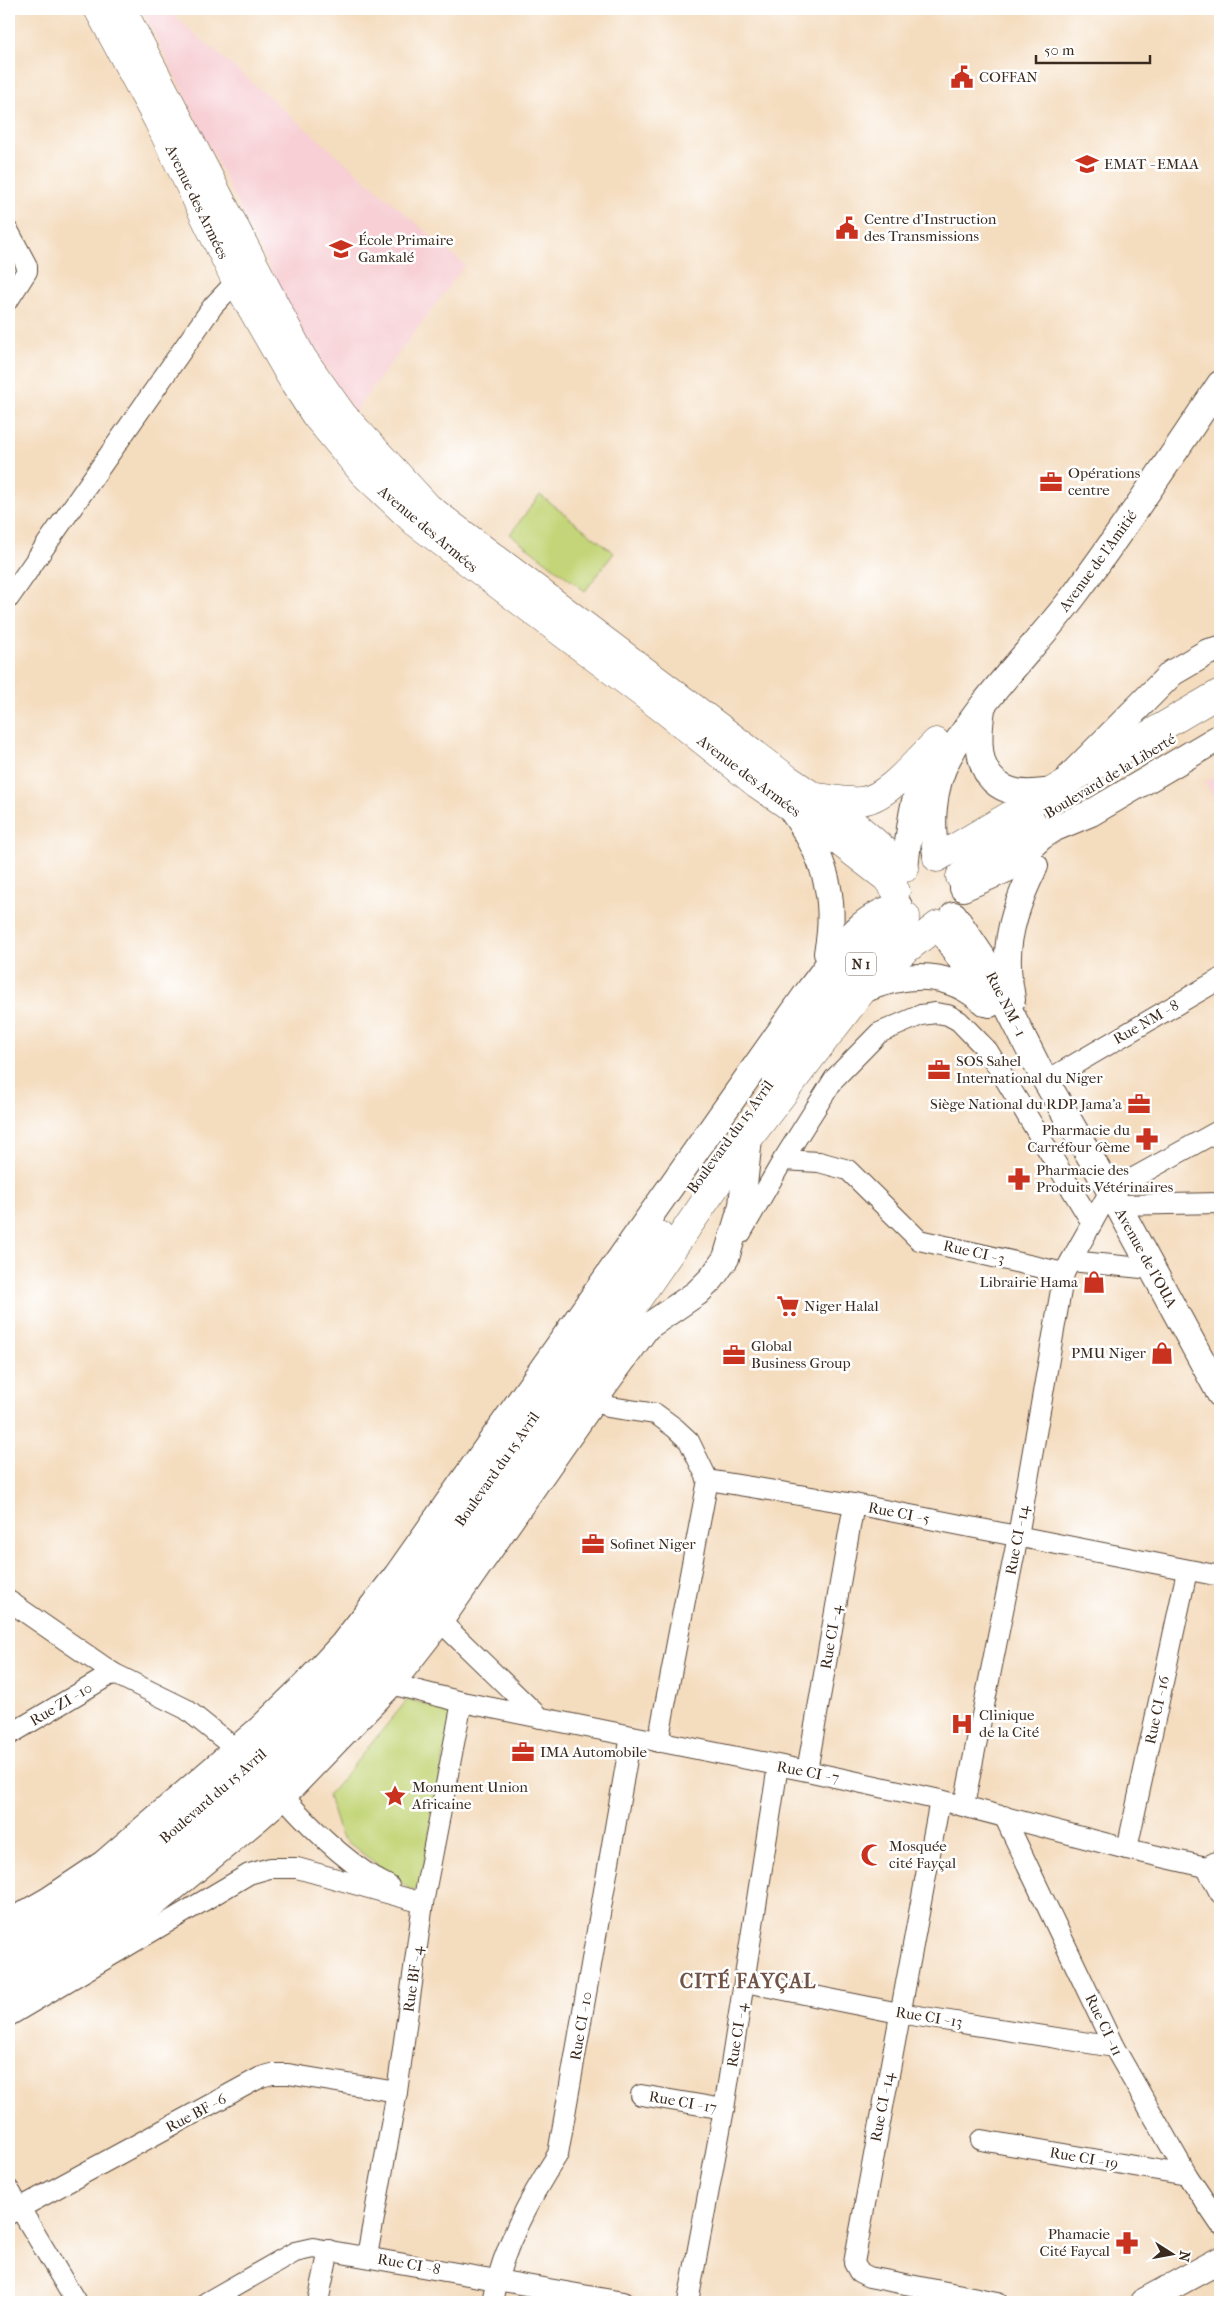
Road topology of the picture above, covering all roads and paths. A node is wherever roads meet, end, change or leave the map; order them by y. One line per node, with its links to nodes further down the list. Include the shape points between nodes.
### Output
1 (98, 9): 4 (highway, Avenue des Armées)
2 (122, 9): 4 (highway, Avenue des Armées)
3 (9, 232): 5 (street, via 27,266)
4 (244, 272): 7 (street, via 213,306); 15 (highway, Avenue des Armées, via 343,415 428,507)
5 (9, 299)
6 (1220, 384): 10 (main road, Avenue de l'Amitié, via 1075,595)
7 (9, 598)
8 (1220, 649): 14 (main road, Boulevard de la Liberté, via 1208,652 1172,673)
9 (1220, 693): 14 (highway, Boulevard de la Liberté)
10 (983, 706): 13 (main road, Avenue de l'Amitié); 14 (main road, via 978,734 979,750 987,773 1015,792); 18 (main road, Avenue de l'Amitié, via 948,758 939,781 933,815)
11 (1220, 710): 17 (highway, Boulevard de la Liberté)
12 (1220, 738): 16 (main road, Boulevard de la Liberté)
13 (936, 742): 15 (highway, via 890,787 872,798); 20 (main road, Avenue de l'Amitié, via 916,793)
14 (1055, 791): 17 (main road, Boulevard de la Liberté); 18 (highway, Boulevard de la Liberté)
15 (801, 802): 20 (highway, Avenue des Armées, via 853,823); 22 (main road, via 812,842 828,881 832,921)
16 (1090, 812): 19 (main road, Boulevard de la Liberté); 21 (main road, Boulevard de la Liberté, via 1041,837 999,874)
17 (1000, 844): 21 (highway, Boulevard de la Liberté)
18 (937, 858): 20 (highway, Boulevard de la Liberté, via 924,858); 21 (highway, via 951,865)
19 (1034, 866): 21 (main road, Boulevard de la Liberté, via 1017,879); 26 (main road, via 1010,935)
20 (902, 895): 21 (highway, Avenue des Armées, via 921,925); 22 (main road, Boulevard du 15 Avril, via 876,896 856,908 838,930); 25 (highway, Boulevard du 15 Avril / N 1, via 862,961)
21 (955, 903): 24 (highway, Boulevard du 15 Avril); 26 (main road, Rue NM - 1)
22 (828, 953): 25 (main road, Boulevard du 15 Avril)
23 (1220, 979): 27 (street, Rue NM - 8)
24 (863, 990): 26 (main road, via 898,978 934,977 967,988); 29 (highway, Boulevard du 15 Avril)
25 (814, 1002): 53 (main road, Boulevard du 15 Avril, via 371,1609 306,1684); 65 (highway, Boulevard du 15 Avril, via 465,1515 361,1655 309,1711 233,1782 96,1891)
26 (1007, 1018): 27 (main road, Rue NM - 1)
27 (1043, 1076): 31 (main road, Avenue de l'OUA)
28 (1220, 1130): 31 (street)
29 (749, 1138): 34 (main road, Boulevard du 15 Avril, via 742,1205); 66 (highway, Boulevard du 15 Avril, via 396,1647 369,1678 277,1771 183,1850 107,1909)
30 (783, 1160): 33 (street, via 834,1079 879,1032 921,1015 948,1015 959,1021 988,1051); 34 (street); 35 (street, Rue CI - 3, via 819,1162 848,1170 919,1240)
31 (1114, 1198): 32 (street); 33 (street); 36 (main road, Avenue de l'OUA)
32 (1220, 1203)
33 (1092, 1223): 35 (street)
34 (726, 1258): 45 (main road, Boulevard du 15 Avril, via 696,1293 647,1327)
35 (1067, 1267): 36 (street, Rue CI - 3); 41 (street, Rue CI - 14)
36 (1152, 1269): 37 (main road, Avenue de l'OUA)
37 (1220, 1394)
38 (609, 1407): 39 (street, via 656,1414 675,1428 689,1441)
39 (708, 1480): 40 (street, Rue CI - 5); 52 (street)
40 (854, 1504): 41 (street, Rue CI - 5); 55 (street, Rue CI - 4)
41 (1018, 1536): 42 (street, Rue CI - 5); 58 (street, Rue CI - 14)
42 (1187, 1571): 43 (street, Rue CI - 5); 60 (street, Rue CI - 16)
43 (1220, 1576)
44 (9, 1601): 46 (street)
45 (440, 1621): 47 (main road, Boulevard du 15 Avril); 49 (street)
46 (113, 1672): 50 (street, Rue ZI - 10); 53 (street, via 186,1709)
47 (391, 1684): 48 (street, Rue CI - 7); 56 (main road, Boulevard du 15 Avril)
48 (462, 1702): 49 (street, Rue CI - 7); 63 (street, Rue BF - 4)
49 (540, 1718): 51 (street, Rue CI - 7)
50 (9, 1735)
51 (631, 1736): 52 (street, Rue CI - 7); 83 (street, Rue CI - 10, via 558,2154 524,2212)
52 (658, 1742): 54 (street, Rue CI - 7)
53 (236, 1750): 64 (main road, Boulevard du 15 Avril, via 103,1864)
54 (778, 1766): 55 (street, Rue CI - 7); 67 (street, Rue CI - 4)
55 (807, 1771): 57 (street, Rue CI - 7)
56 (283, 1796): 63 (street, via 317,1833 374,1878); 68 (main road, Boulevard du 15 Avril, via 160,1899 104,1941)
57 (940, 1800): 58 (street, Rue CI - 7); 69 (street, Rue CI - 14)
58 (964, 1805): 59 (street, Rue CI - 7)
59 (1004, 1816): 60 (street, Rue CI - 7); 71 (street, Rue CI - 11)
60 (1127, 1849): 61 (street, Rue CI - 7)
61 (1213, 1863): 62 (street)
62 (1220, 1892)
63 (423, 1903): 70 (street, via 297,1868 270,1868 250,1874); 72 (street, Rue BF - 4)
64 (9, 1923)
65 (9, 1944)
66 (9, 1969)
67 (745, 1982): 69 (street, Rue CI - 13); 74 (street, Rue CI - 4)
68 (9, 2000)
69 (899, 2013): 71 (street, Rue CI - 13); 90 (street, Rue CI - 14, via 854,2264 859,2272 869,2277)
70 (9, 2016)
71 (1114, 2047): 76 (street, Rue CI - 11)
72 (397, 2092): 78 (street, Rue BF - 6, via 288,2074 261,2077); 81 (street, Rue BF - 4)
73 (641, 2095): 74 (street, Rue CI - 17)
74 (724, 2109): 89 (street, Rue CI - 4)
75 (981, 2140): 76 (street, Rue CI - 19)
76 (1187, 2175): 79 (street, Rue CI - 11)
77 (9, 2190): 78 (street)
78 (14, 2211): 84 (street)
79 (1220, 2224)
80 (330, 2250): 81 (street, Rue CI - 8); 85 (street, Rue CI - 8, via 313,2248 295,2252); 86 (street)
81 (367, 2256): 83 (street, Rue CI - 8)
82 (1220, 2260): 91 (main road)
83 (496, 2279): 87 (street, Rue CI - 10); 88 (street, Rue CI - 8)
84 (76, 2302)
85 (208, 2302)
86 (318, 2302)
87 (492, 2302)
88 (623, 2302)
89 (688, 2302)
90 (998, 2302)
91 (1143, 2302)

